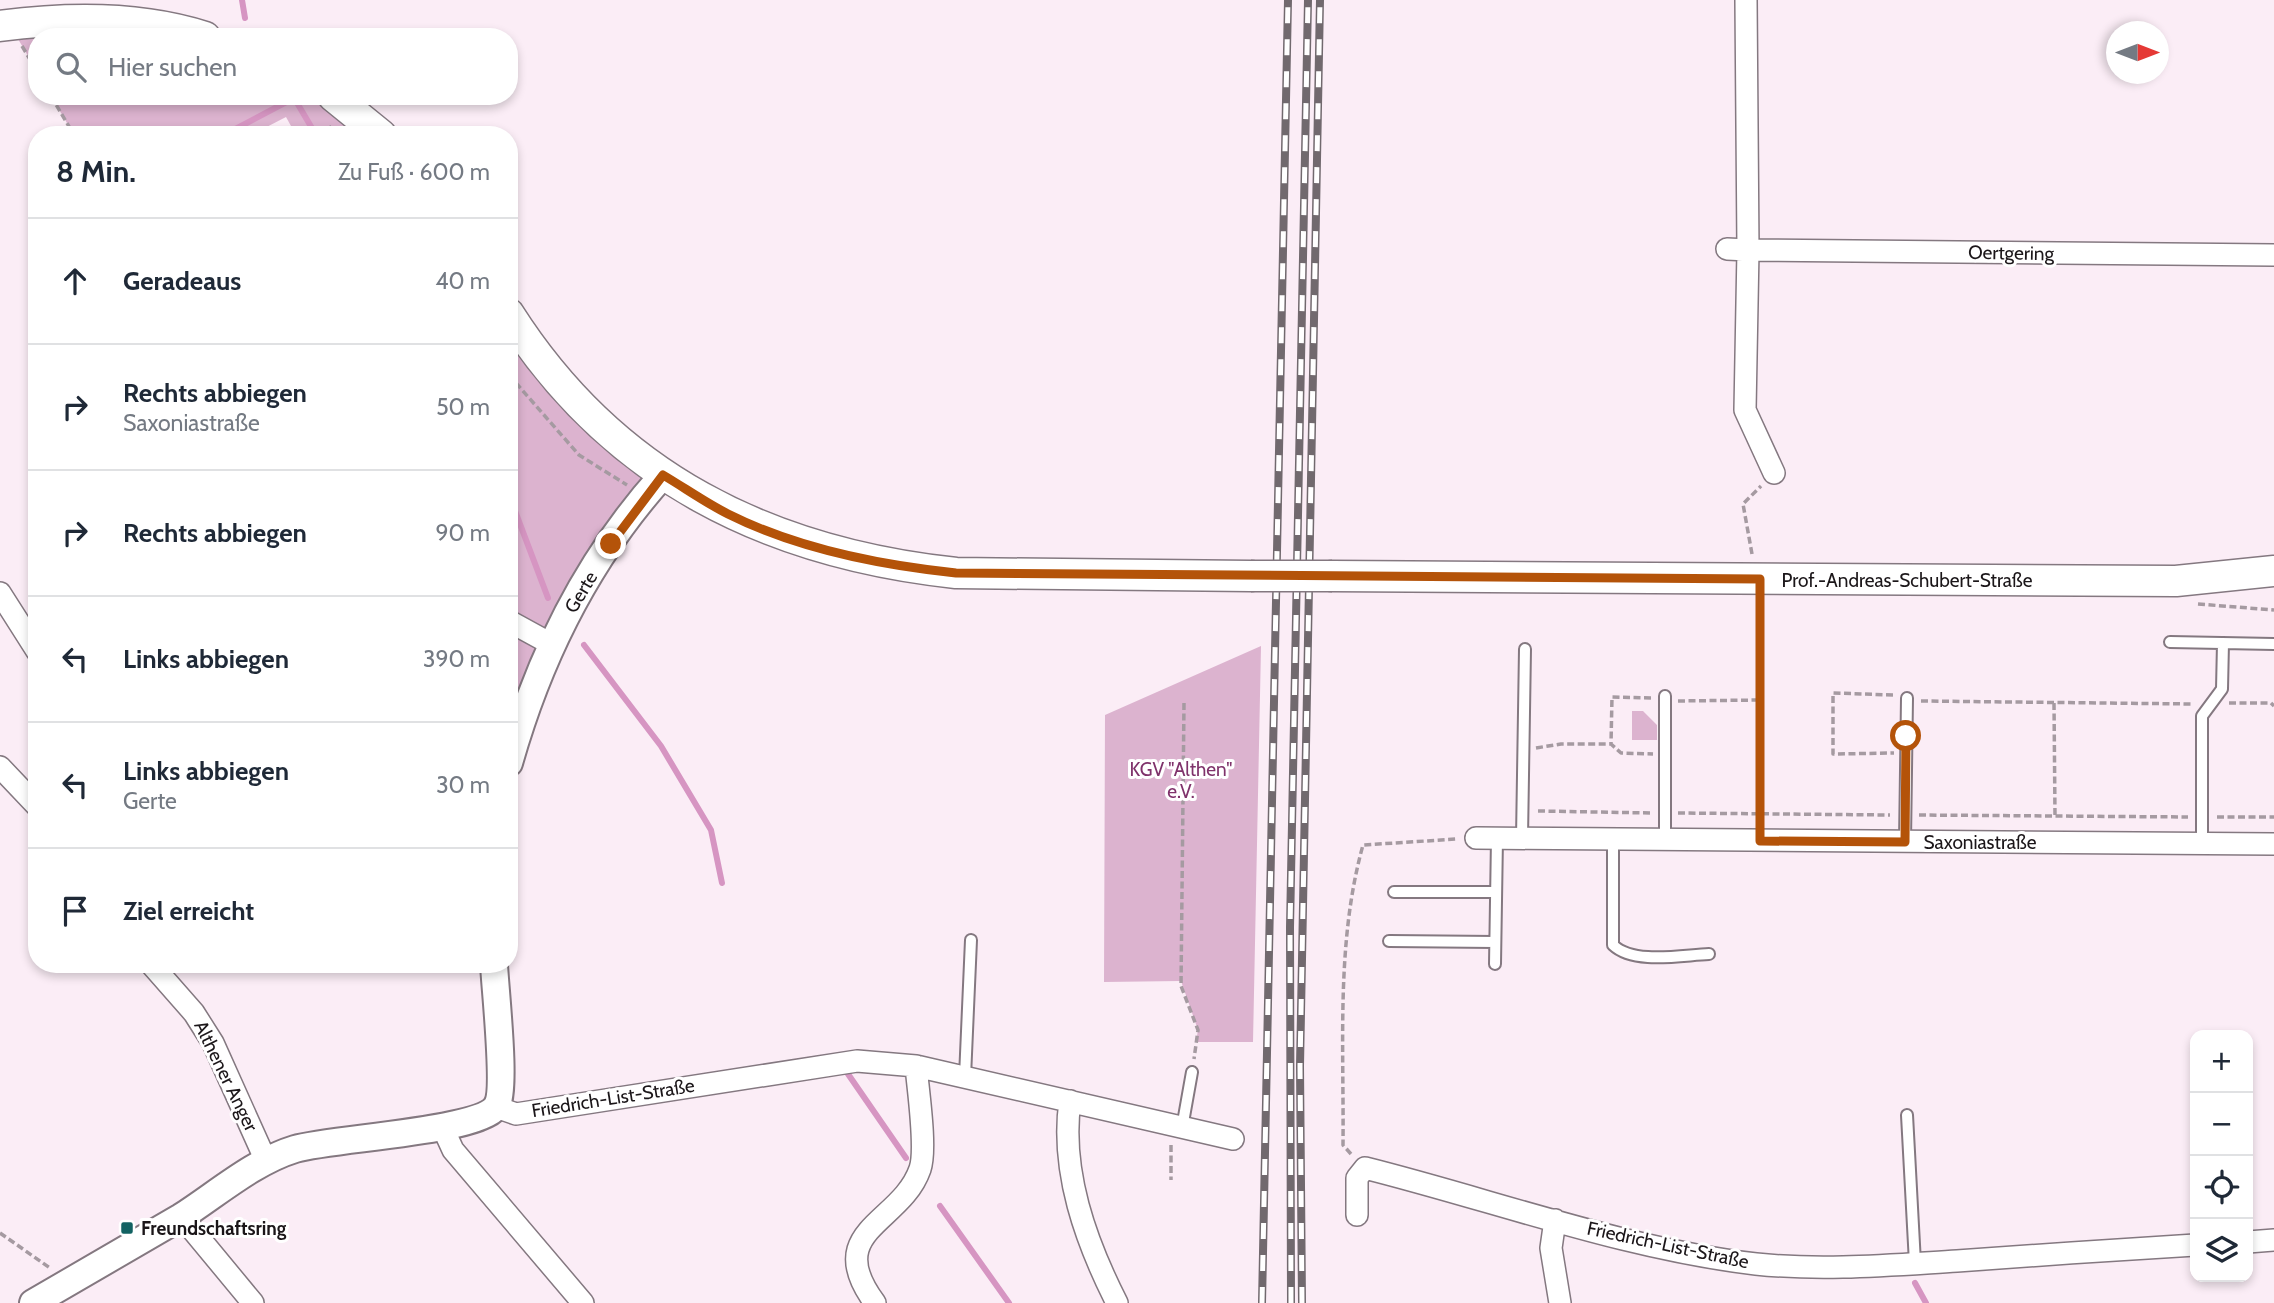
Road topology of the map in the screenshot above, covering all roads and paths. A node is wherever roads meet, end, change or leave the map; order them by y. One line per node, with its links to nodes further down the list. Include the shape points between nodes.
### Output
1 (1746, 0): 8 (street)
2 (0, 26): 3 (main road, via 96,19)
3 (169, 28)
4 (56, 105): 6 (path)
5 (344, 105): 7 (main road)
6 (69, 126)
7 (370, 126)
8 (1737, 249): 9 (street, Oertgering); 12 (street, via 1745,410)
9 (2274, 255)
10 (518, 326): 13 (main road, Prof.-Andreas-Schubert-Straße, via 563,386 609,433)
11 (518, 385): 14 (path, via 579,454)
12 (1774, 473): 16 (path, via 1743,504)
13 (663, 475): 16 (main road, Prof.-Andreas-Schubert-Straße, bridge, via 728,514 798,541 910,568 956,573); 24 (street, Gerte, via 596,566)
14 (617, 478)
15 (2274, 571): 17 (main road, Prof.-Andreas-Schubert-Straße)
16 (1760, 579): 17 (main road, Prof.-Andreas-Schubert-Straße); 29 (path)
17 (2176, 581): 18 (main road, Prof.-Andreas-Schubert-Straße)
18 (2274, 592)
19 (0, 593): 21 (street)
20 (518, 626): 24 (street)
21 (28, 637)
22 (2170, 642): 23 (lane)
23 (2223, 643): 25 (lane); 32 (lane, via 2222,690)
24 (551, 644): 34 (street, Gerte)
25 (2274, 644)
26 (1525, 649): 36 (lane)
27 (1907, 698): 31 (path); 37 (lane); 37 (path, via 1833,693 1833,754)
28 (1665, 699): 29 (path); 35 (path, via 1612,697); 38 (lane)
29 (1760, 700): 47 (path)
30 (1184, 703): 60 (path, via 1181,986 1198,1030)
31 (2054, 703): 32 (path); 41 (path)
32 (2211, 704): 33 (path); 49 (lane, via 2202,716)
33 (2274, 706)
34 (518, 732)
35 (1611, 744): 36 (path); 38 (path, via 1621,753)
36 (1523, 748): 44 (lane)
37 (1906, 753): 48 (lane)
38 (1665, 754): 46 (lane)
39 (0, 766): 40 (street)
40 (28, 796)
41 (2055, 816)
42 (1476, 838): 43 (street, Saxoniastraße); 71 (path, via 1363,845 1345,928 1343,1145)
43 (1497, 838): 44 (street, Saxoniastraße); 52 (lane)
44 (1522, 838): 45 (street, Saxoniastraße)
45 (1613, 839): 46 (street, Saxoniastraße); 56 (lane, via 1613,945 1635,955)
46 (1665, 839): 47 (street, Saxoniastraße)
47 (1760, 841): 48 (street, Saxoniastraße)
48 (1905, 842): 49 (street, Saxoniastraße)
49 (2202, 844): 50 (street, Saxoniastraße)
50 (2274, 844)
51 (1394, 892): 52 (lane)
52 (1496, 892): 55 (lane)
53 (971, 940): 63 (lane)
54 (1389, 940): 55 (lane)
55 (1495, 942): 57 (lane)
56 (1709, 954)
57 (1495, 964)
58 (159, 973): 70 (street, Althener Anger, via 213,1043)
59 (495, 973): 65 (street, via 501,1087)
60 (1196, 1042)
61 (916, 1066): 63 (street, Friedrich-List-Straße); 65 (street, Friedrich-List-Straße, via 857,1061 516,1114); 85 (street, via 922,1166 914,1183 873,1223 859,1244 862,1286)
62 (1192, 1072): 68 (lane)
63 (965, 1077): 64 (street, Friedrich-List-Straße)
64 (1070, 1101): 68 (street, Friedrich-List-Straße); 86 (street, via 1066,1143 1070,1171 1100,1268)
65 (496, 1107): 67 (street, via 487,1116)
66 (1907, 1115): 80 (lane)
67 (442, 1126): 70 (street, via 296,1149); 84 (street, via 453,1150)
68 (1177, 1126): 69 (street, Friedrich-List-Straße); 72 (path)
69 (1233, 1139)
70 (266, 1161): 74 (street)
71 (1365, 1168): 73 (street, via 1357,1178); 75 (street, Friedrich-List-Straße)
72 (1171, 1180)
73 (1357, 1215)
74 (181, 1216): 81 (street); 83 (street)
75 (1555, 1220): 80 (street, Friedrich-List-Straße, via 1710,1258 1756,1264 1800,1268); 87 (street, via 1550,1248)
76 (0, 1233): 81 (path)
77 (2274, 1240): 78 (street)
78 (2253, 1242)
79 (2190, 1245): 80 (street, Friedrich-List-Straße)
80 (1915, 1263)
81 (70, 1282): 82 (street)
82 (33, 1303)
83 (253, 1303)
84 (583, 1303)
85 (874, 1303)
86 (1117, 1303)
87 (1560, 1303)

